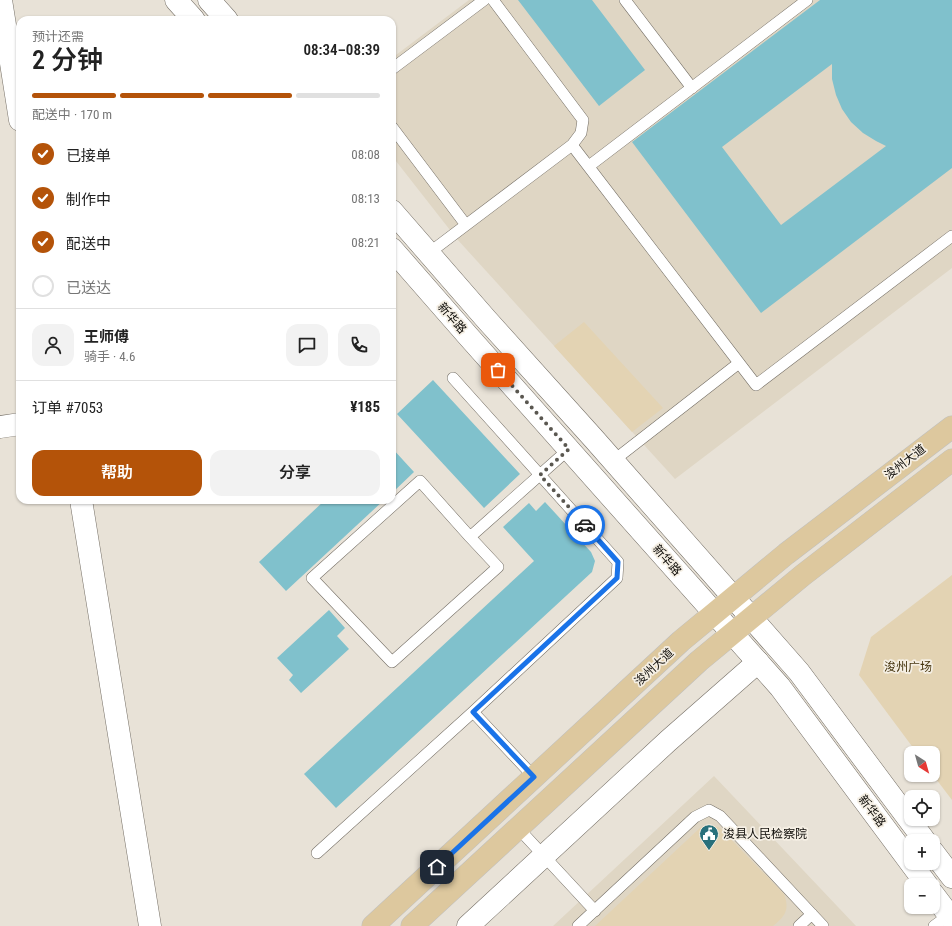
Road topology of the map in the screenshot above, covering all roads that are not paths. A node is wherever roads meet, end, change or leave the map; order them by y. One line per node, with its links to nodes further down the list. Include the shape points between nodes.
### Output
1 (1, 0): 12 (main road)
2 (176, 0): 8 (main road)
3 (210, 0): 9 (main road)
4 (484, 0): 10 (lane)
5 (493, 0): 14 (lane, via 583,120 581,133)
6 (625, 0): 11 (lane)
7 (807, 0): 11 (lane)
8 (190, 16)
9 (224, 16)
10 (396, 66)
11 (692, 88): 15 (lane)
12 (16, 95)
13 (396, 132): 17 (lane)
14 (572, 145): 15 (lane); 17 (lane)
15 (589, 166): 21 (lane)
16 (396, 216): 19 (main road, 新华路)
17 (466, 225): 19 (lane)
18 (952, 236): 21 (lane, via 756,385)
19 (429, 253): 28 (main road, 新华路)
20 (396, 254): 26 (main road, 新华路)
21 (739, 364): 28 (lane)
22 (453, 378): 29 (lane)
23 (16, 425): 24 (main road)
24 (0, 427)
25 (952, 427): 34 (main road, 浚州大道, via 786,554)
26 (569, 449): 29 (lane); 35 (main road, 新华路)
27 (952, 460): 36 (main road)
28 (614, 461): 34 (main road, 新华路)
29 (540, 475): 33 (lane); 39 (lane, via 618,562 617,578)
30 (396, 503): 33 (lane, via 420,481)
31 (82, 504): 51 (main road)
32 (394, 504): 33 (lane, via 312,578 392,662 498,567)
33 (470, 537)
34 (734, 598): 35 (main road, 浚州大道); 36 (main road, 新华路)
35 (715, 614): 37 (main road, 新华路); 40 (main road, 浚州大道, via 681,641)
36 (752, 617): 37 (main road); 42 (main road, 新华路, via 799,672)
37 (732, 634): 38 (main road, 新华路); 41 (main road, via 699,661)
38 (758, 662): 46 (main road, 新华路, via 780,687); 54 (main road, via 668,741)
39 (473, 712): 40 (lane); 43 (lane)
40 (534, 777): 52 (main road, 浚州大道)
41 (518, 828): 48 (lane); 53 (main road)
42 (920, 834)
43 (317, 853)
44 (940, 861): 45 (main road)
45 (952, 877)
46 (922, 878)
47 (940, 909): 50 (main road)
48 (595, 911): 49 (lane, via 694,816 709,810 720,816); 55 (lane)
49 (812, 914): 56 (lane); 57 (lane)
50 (945, 920)
51 (150, 926)
52 (373, 926)
53 (412, 926)
54 (468, 926)
55 (578, 926)
56 (799, 926)
57 (824, 926)

